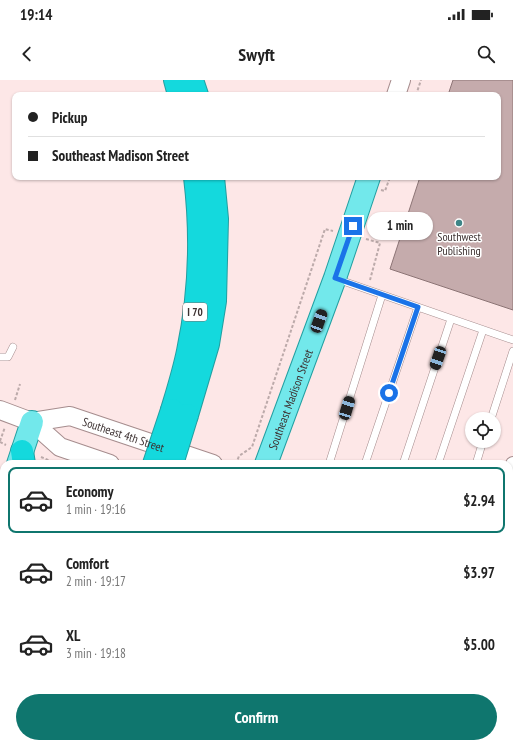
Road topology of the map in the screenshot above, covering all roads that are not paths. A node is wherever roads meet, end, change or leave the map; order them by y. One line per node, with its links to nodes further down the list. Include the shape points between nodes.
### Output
1 (175, 80): 4 (highway)
2 (192, 80): 5 (highway)
3 (401, 80): 6 (street)
4 (178, 92)
5 (196, 92)
6 (397, 92)
7 (196, 180): 10 (highway, I 70)
8 (213, 180): 10 (highway, I 70)
9 (368, 180): 11 (main road, Southeast Madison Street)
10 (208, 215): 22 (highway, I 70, via 199,263)
11 (335, 278): 12 (lane); 30 (main road, Southeast Madison Street)
12 (382, 295): 13 (lane); 31 (lane)
13 (418, 307): 14 (lane); 32 (lane)
14 (451, 319): 15 (lane); 33 (lane)
15 (483, 330): 16 (lane); 34 (lane)
16 (513, 340)
17 (13, 348): 19 (lane, via 8,357)
18 (513, 350): 21 (lane)
19 (0, 357)
20 (0, 410): 23 (street, Southeast 4th Street)
21 (492, 412)
22 (180, 413): 27 (highway, I 70, bridge); 28 (highway, I 70, bridge)
23 (32, 422): 25 (main road); 26 (street, Southeast 4th Street, via 60,447); 29 (street, Southeast 4th Street, via 70,416)
24 (481, 448): 35 (lane)
25 (21, 460)
26 (98, 460)
27 (156, 460)
28 (173, 460)
29 (201, 460)
30 (267, 460)
31 (330, 460)
32 (366, 460)
33 (404, 460)
34 (439, 460)
35 (477, 460)

